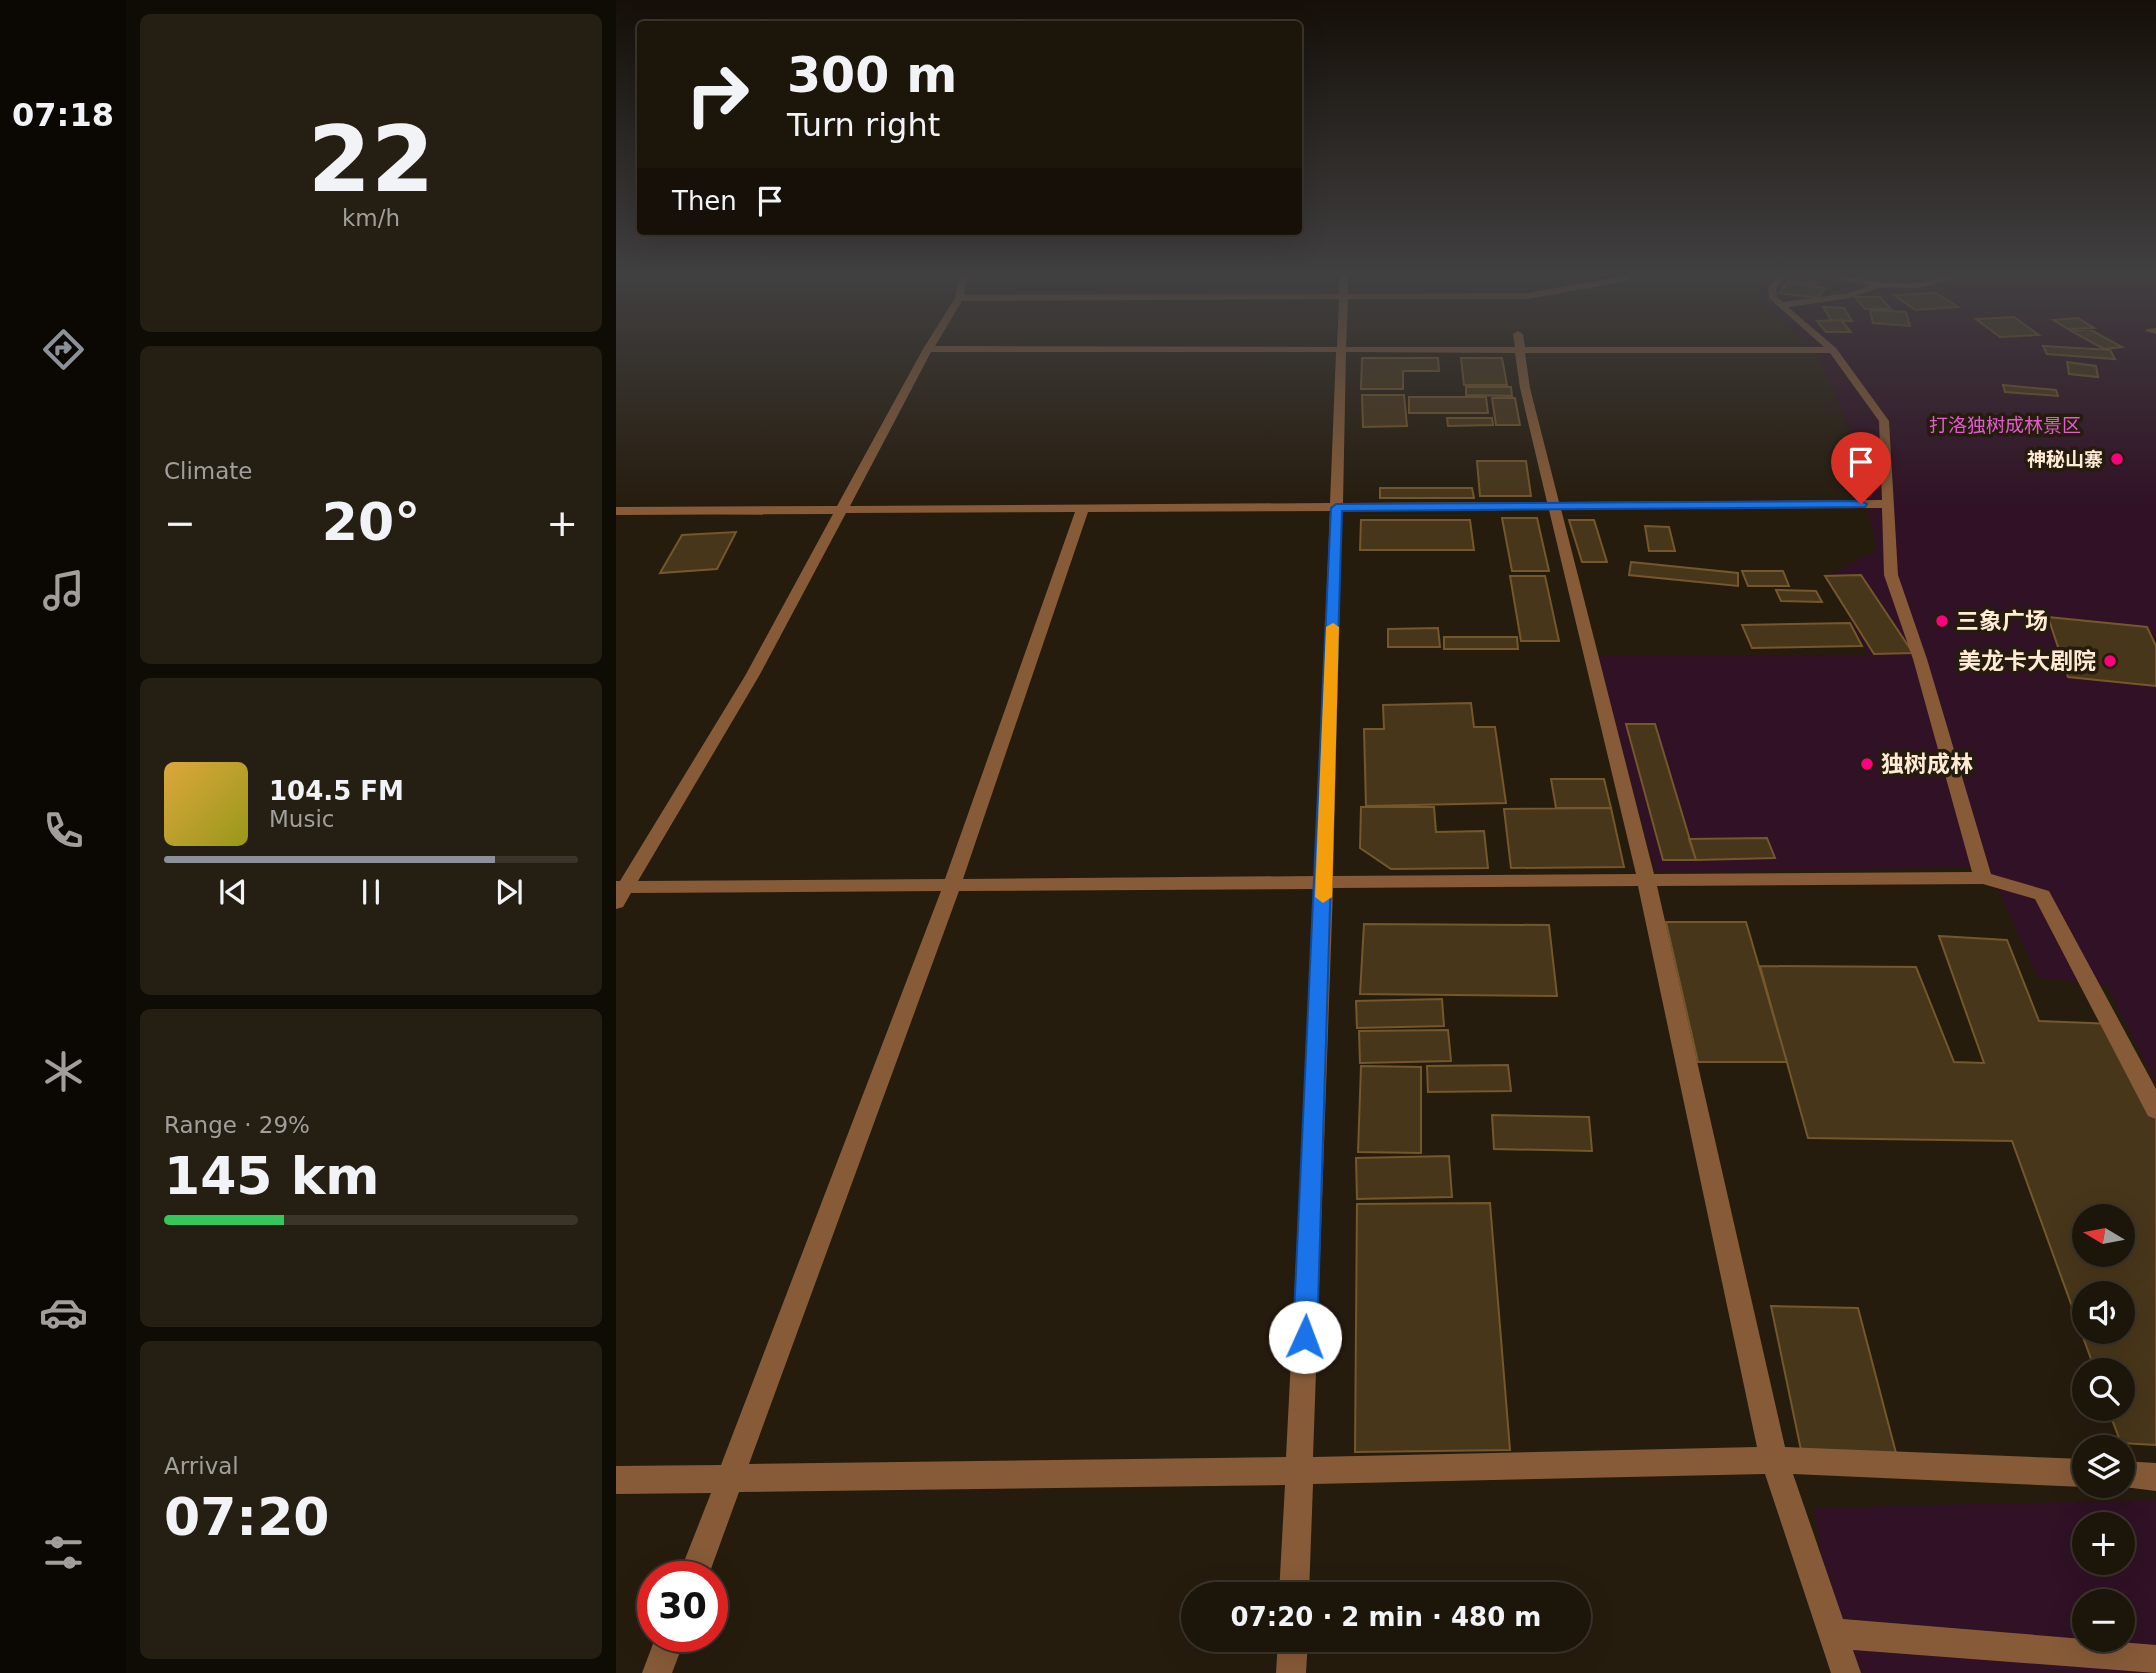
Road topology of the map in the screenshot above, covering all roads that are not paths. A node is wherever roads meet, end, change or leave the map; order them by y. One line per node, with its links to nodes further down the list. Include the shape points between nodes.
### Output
1 (927, 351): 7 (street)
2 (1343, 351): 9 (street)
3 (1521, 351): 6 (street, via 1525,388)
4 (1834, 351): 5 (street, via 1884,421)
5 (1889, 504): 6 (street); 11 (street, via 1891,575)
6 (1554, 507): 9 (street); 12 (street)
7 (842, 508): 8 (street); 10 (street); 15 (street, via 752,676)
8 (1083, 508): 9 (street); 14 (street)
9 (1336, 508): 13 (street)
10 (616, 511)
11 (1983, 878): 12 (street); 16 (street, via 2042,895)
12 (1646, 880): 13 (street); 17 (street)
13 (1324, 883): 14 (street); 18 (street)
14 (952, 885): 15 (street); 22 (street)
15 (619, 892)
16 (2156, 1110)
17 (1774, 1460): 18 (street); 19 (street); 26 (street)
18 (1299, 1471): 22 (street); 25 (street)
19 (2072, 1473)
20 (2135, 1476): 21 (street)
21 (2156, 1477)
22 (730, 1478): 23 (street); 24 (street)
23 (616, 1480)
24 (699, 1561)
25 (1294, 1582)
26 (1833, 1633): 29 (street); 32 (street)
27 (665, 1652): 30 (street)
28 (1292, 1652): 31 (street)
29 (2156, 1660)
30 (657, 1673)
31 (1291, 1673)
32 (1846, 1673)

